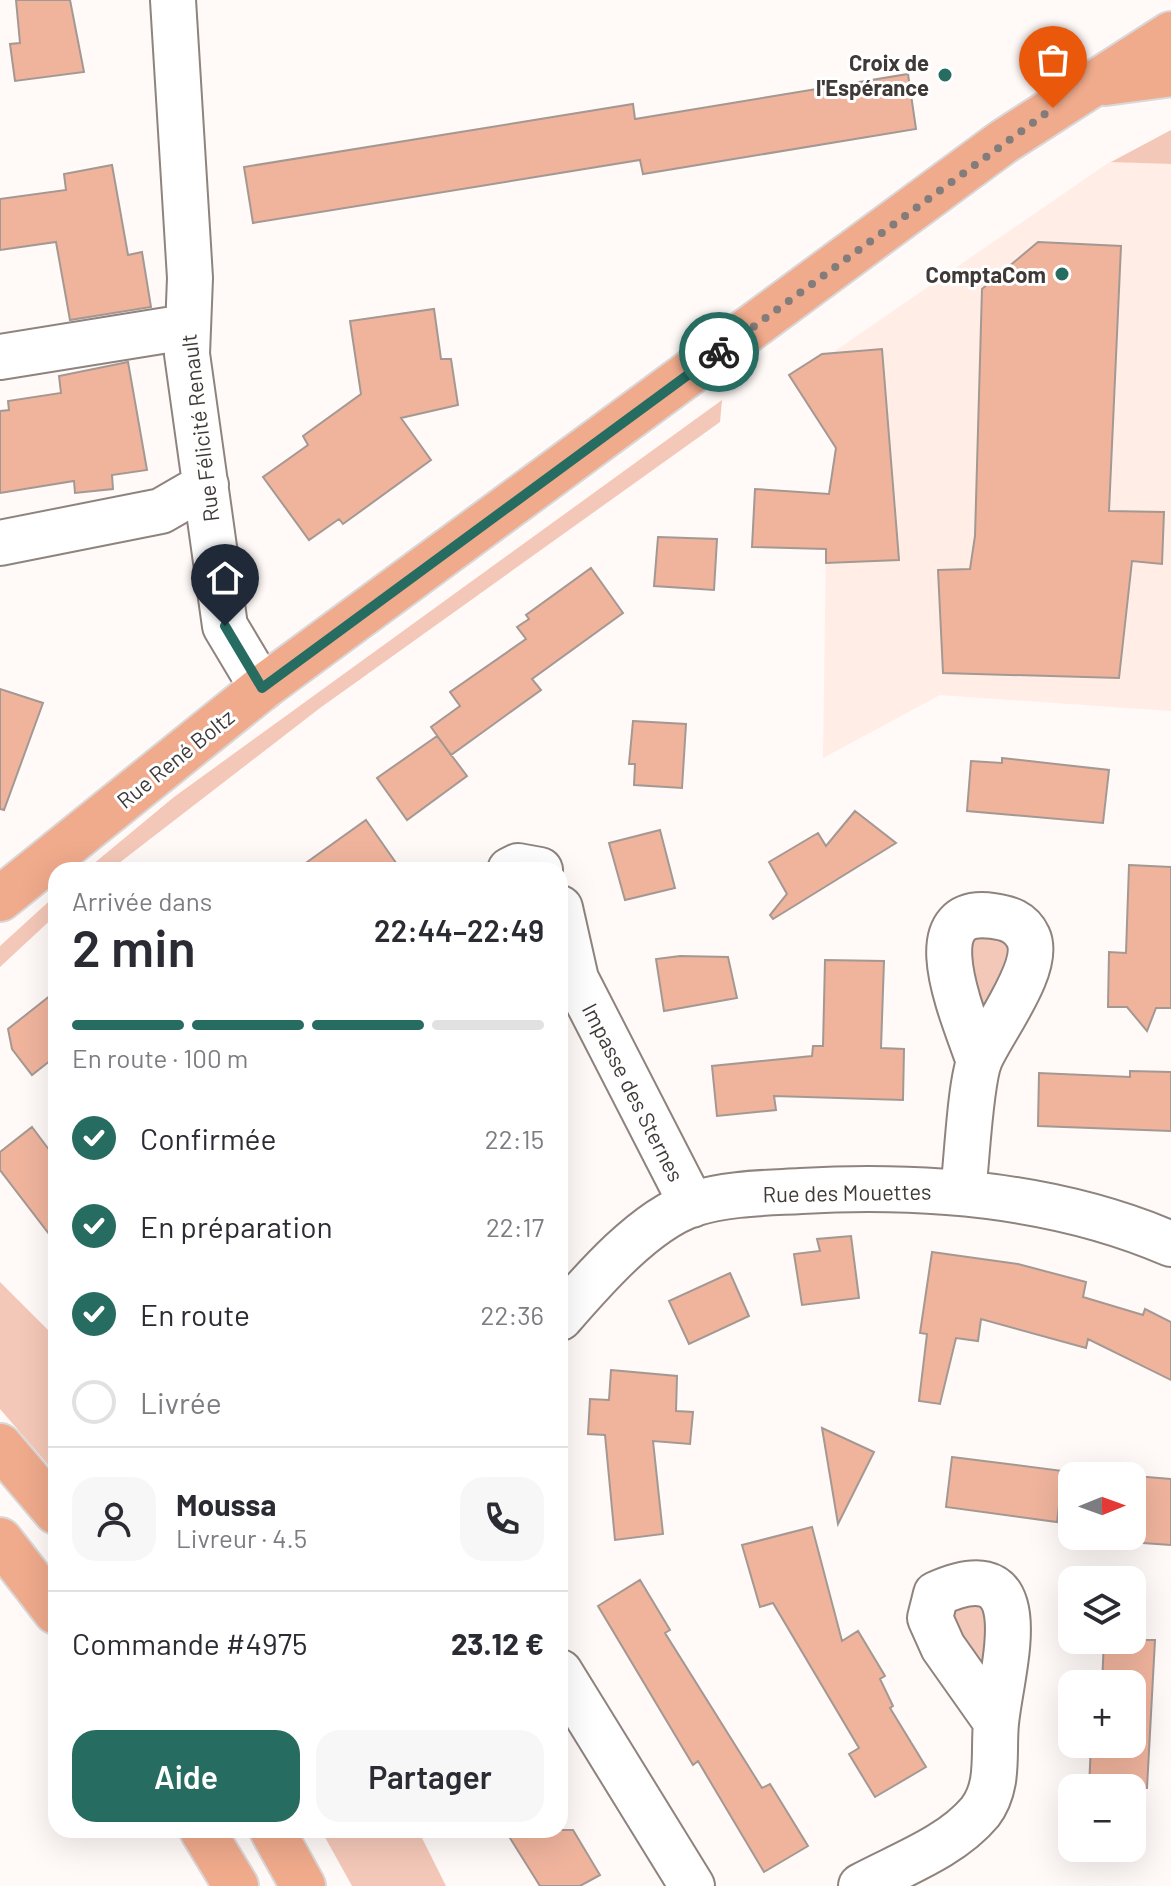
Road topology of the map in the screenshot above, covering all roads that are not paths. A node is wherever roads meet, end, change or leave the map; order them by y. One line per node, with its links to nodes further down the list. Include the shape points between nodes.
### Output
1 (173, 0): 5 (street, Rue Félicité Renault, via 190,278)
2 (1171, 34): 4 (main road, Rue René Boltz)
3 (1171, 74): 4 (main road)
4 (1091, 85): 9 (main road, Rue René Boltz, via 1003,142)
5 (186, 327): 6 (street); 7 (street, Rue Félicité Renault)
6 (0, 357)
7 (206, 485): 8 (street, via 161,511); 9 (street, Rue Félicité Renault, via 225,626)
8 (0, 543)
9 (262, 688): 10 (main road, Rue René Boltz)
10 (0, 899)
11 (568, 975): 14 (street, Impasse des Sternes)
12 (979, 1062): 13 (street)
13 (963, 1192): 14 (street, Rue des Mouettes, via 876,1187 749,1194); 15 (street, Rue des Mouettes, via 1091,1217)
14 (692, 1205): 16 (street, Rue des Mouettes, via 653,1226)
15 (1171, 1244)
16 (568, 1309)
17 (0, 1446): 18 (main road)
18 (48, 1503)
19 (0, 1540): 20 (main road)
20 (48, 1602)
21 (568, 1685): 27 (street)
22 (996, 1722): 28 (street, via 995,1776 981,1810 947,1840)
23 (207, 1838): 25 (main road)
24 (276, 1838): 26 (main road)
25 (236, 1886)
26 (303, 1886)
27 (692, 1886)
28 (861, 1886)

